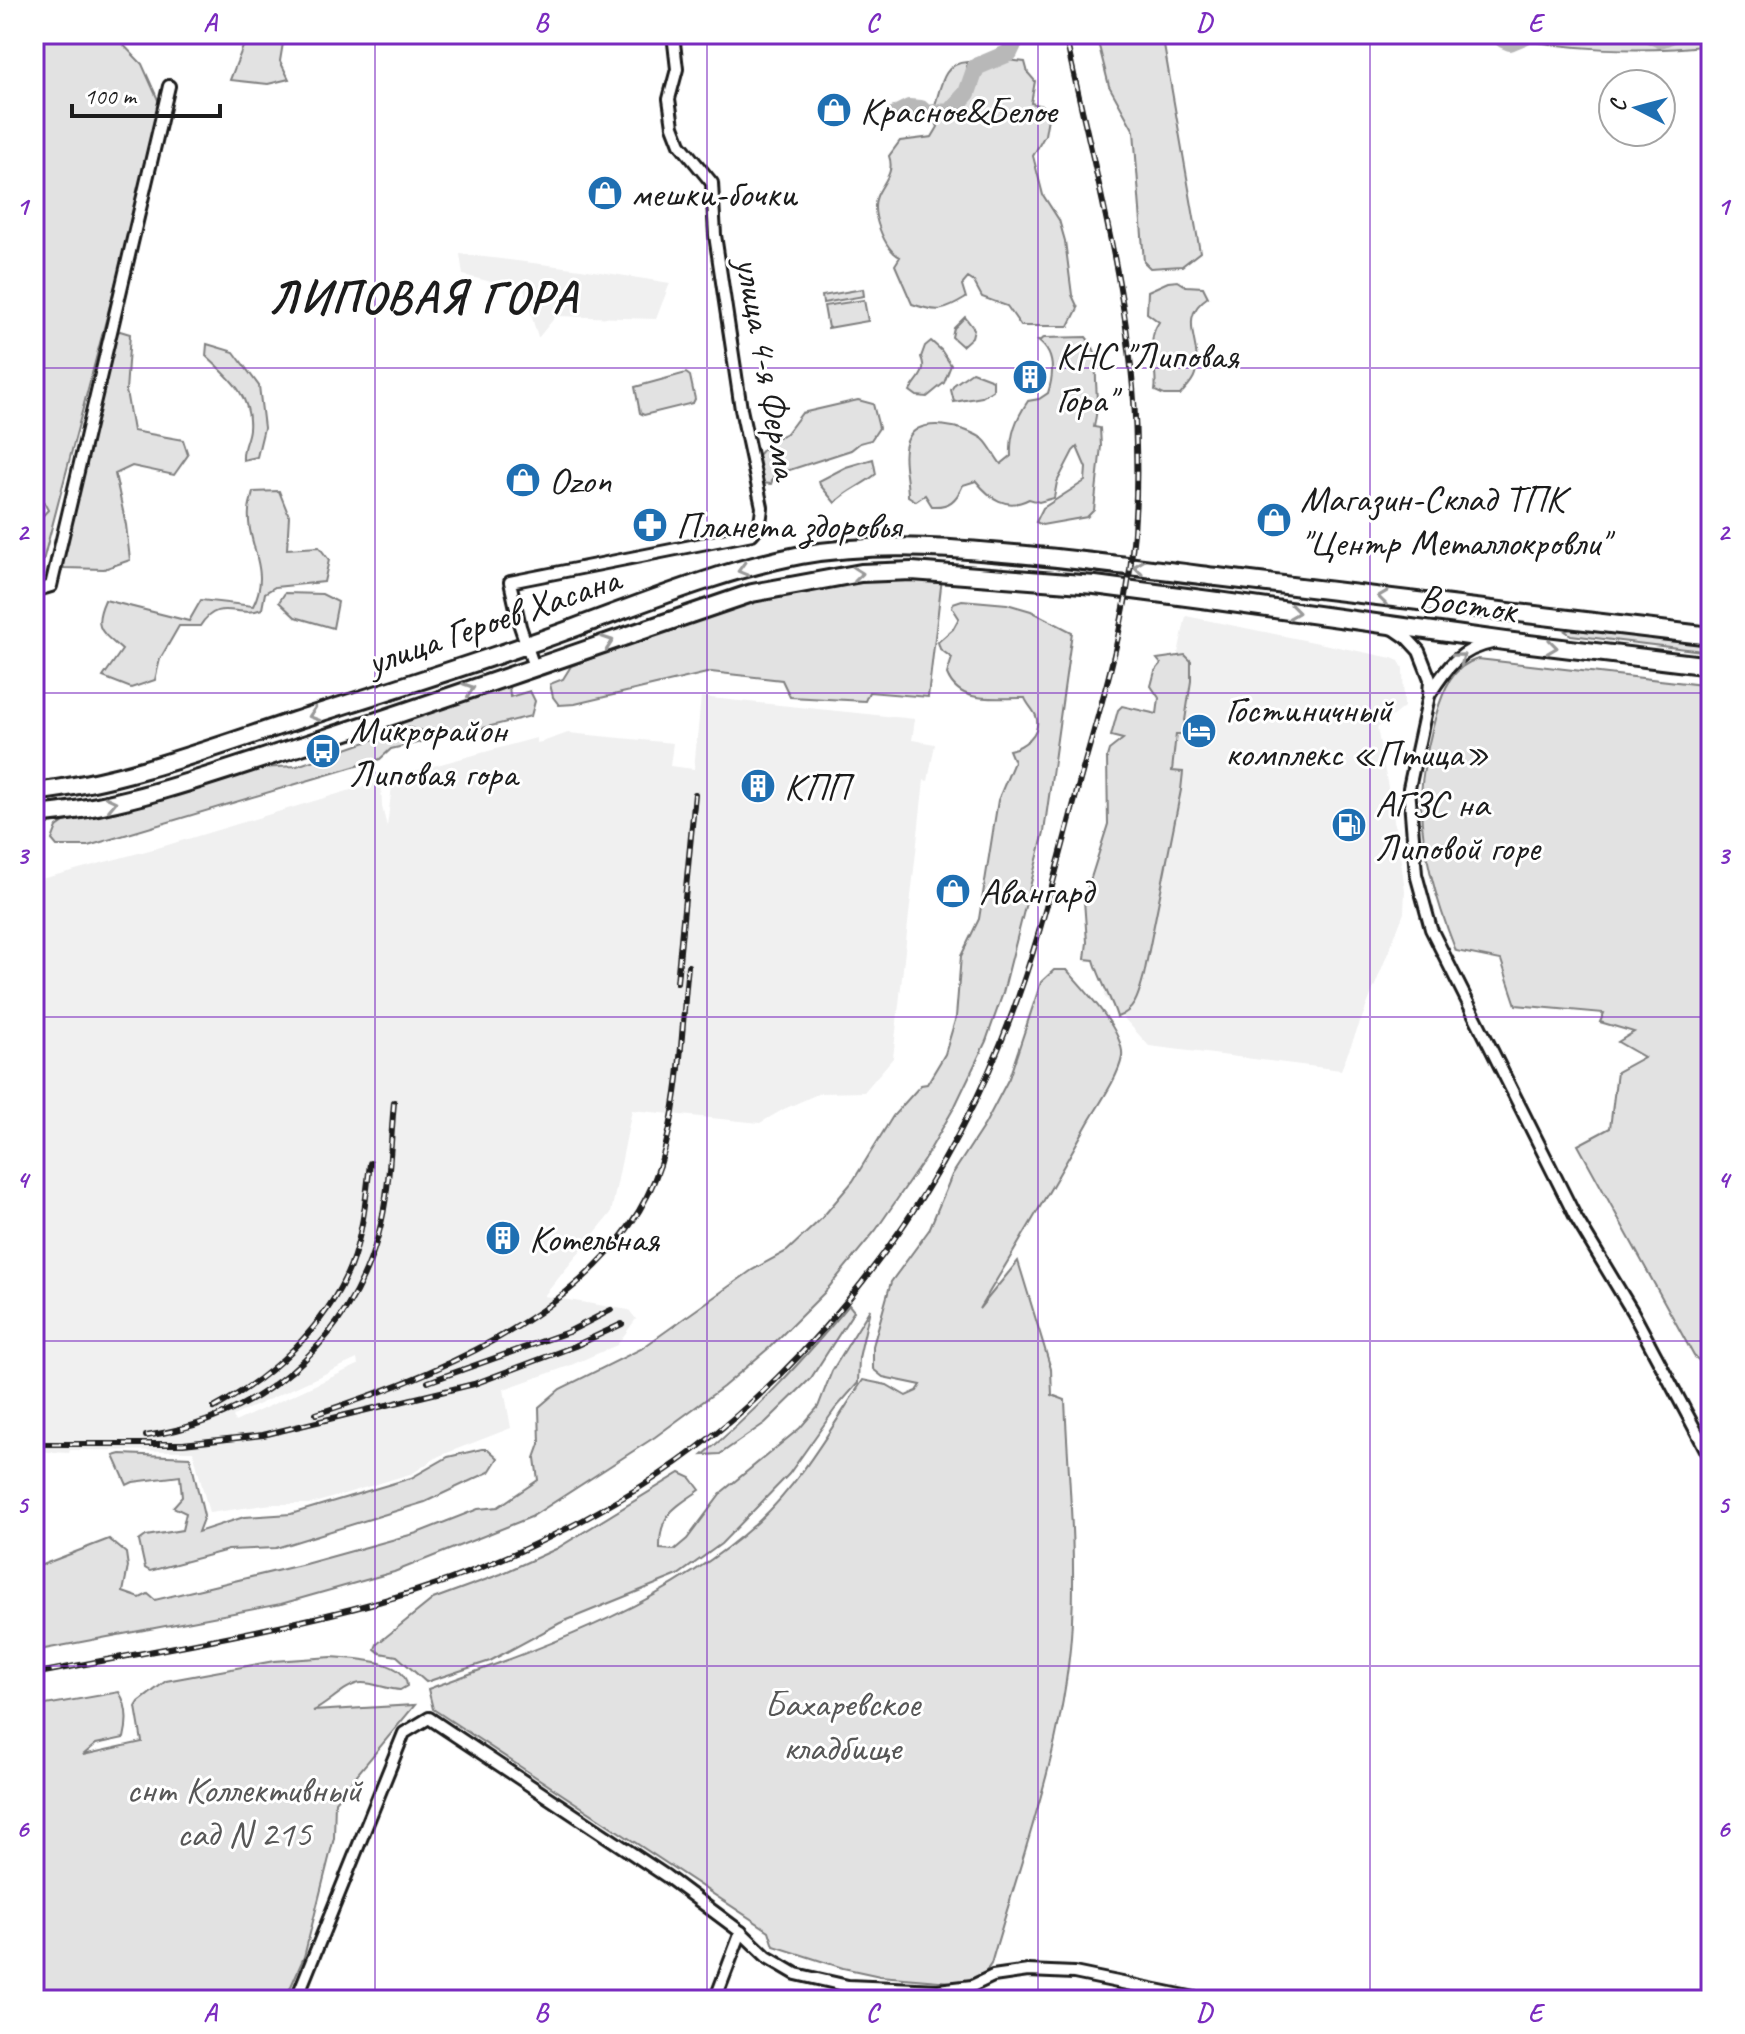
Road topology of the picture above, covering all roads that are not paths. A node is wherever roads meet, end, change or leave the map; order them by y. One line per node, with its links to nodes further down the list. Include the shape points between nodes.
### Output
1 (673, 34): 9 (street, улица 4-я Ферма, via 673,126 680,144 712,183 715,235 761,518 752,534 510,582)
2 (169, 86): 4 (street, via 51,586)
3 (1217, 577): 7 (main road, Восток, one-way to 3); 9 (main road, улица Героев Хасана, one-way to 9, via 968,550 857,548 745,569)
4 (34, 591)
5 (1217, 601): 6 (main road, Восток, one-way to 6); 11 (main road, улица Героев Хасана, one-way to 5, via 752,593 861,573 964,574)
6 (1386, 624): 8 (main road, Восток); 12 (street, via 1423,657)
7 (1711, 636)
8 (1505, 641): 10 (main road, Восток, one-way to 10); 12 (street, one-way to 8, via 1459,655)
9 (526, 645): 11 (street, улица 4-я Ферма); 13 (main road, улица Героев Хасана, one-way to 13, via 154,767)
10 (1711, 666)
11 (534, 667): 14 (main road, улица Героев Хасана, one-way to 11, via 171,787)
12 (1429, 696): 15 (street, via 1409,800 1416,874 1431,929 1570,1206)
13 (34, 792)
14 (34, 815)
15 (1711, 1459)
16 (741, 1932): 17 (street, via 429,1718 404,1733); 18 (street); 19 (street, via 767,1957 796,1974 848,1986 958,1989 1028,1971 1074,1973)
17 (296, 2000)
18 (715, 2000)
19 (1205, 2000)

